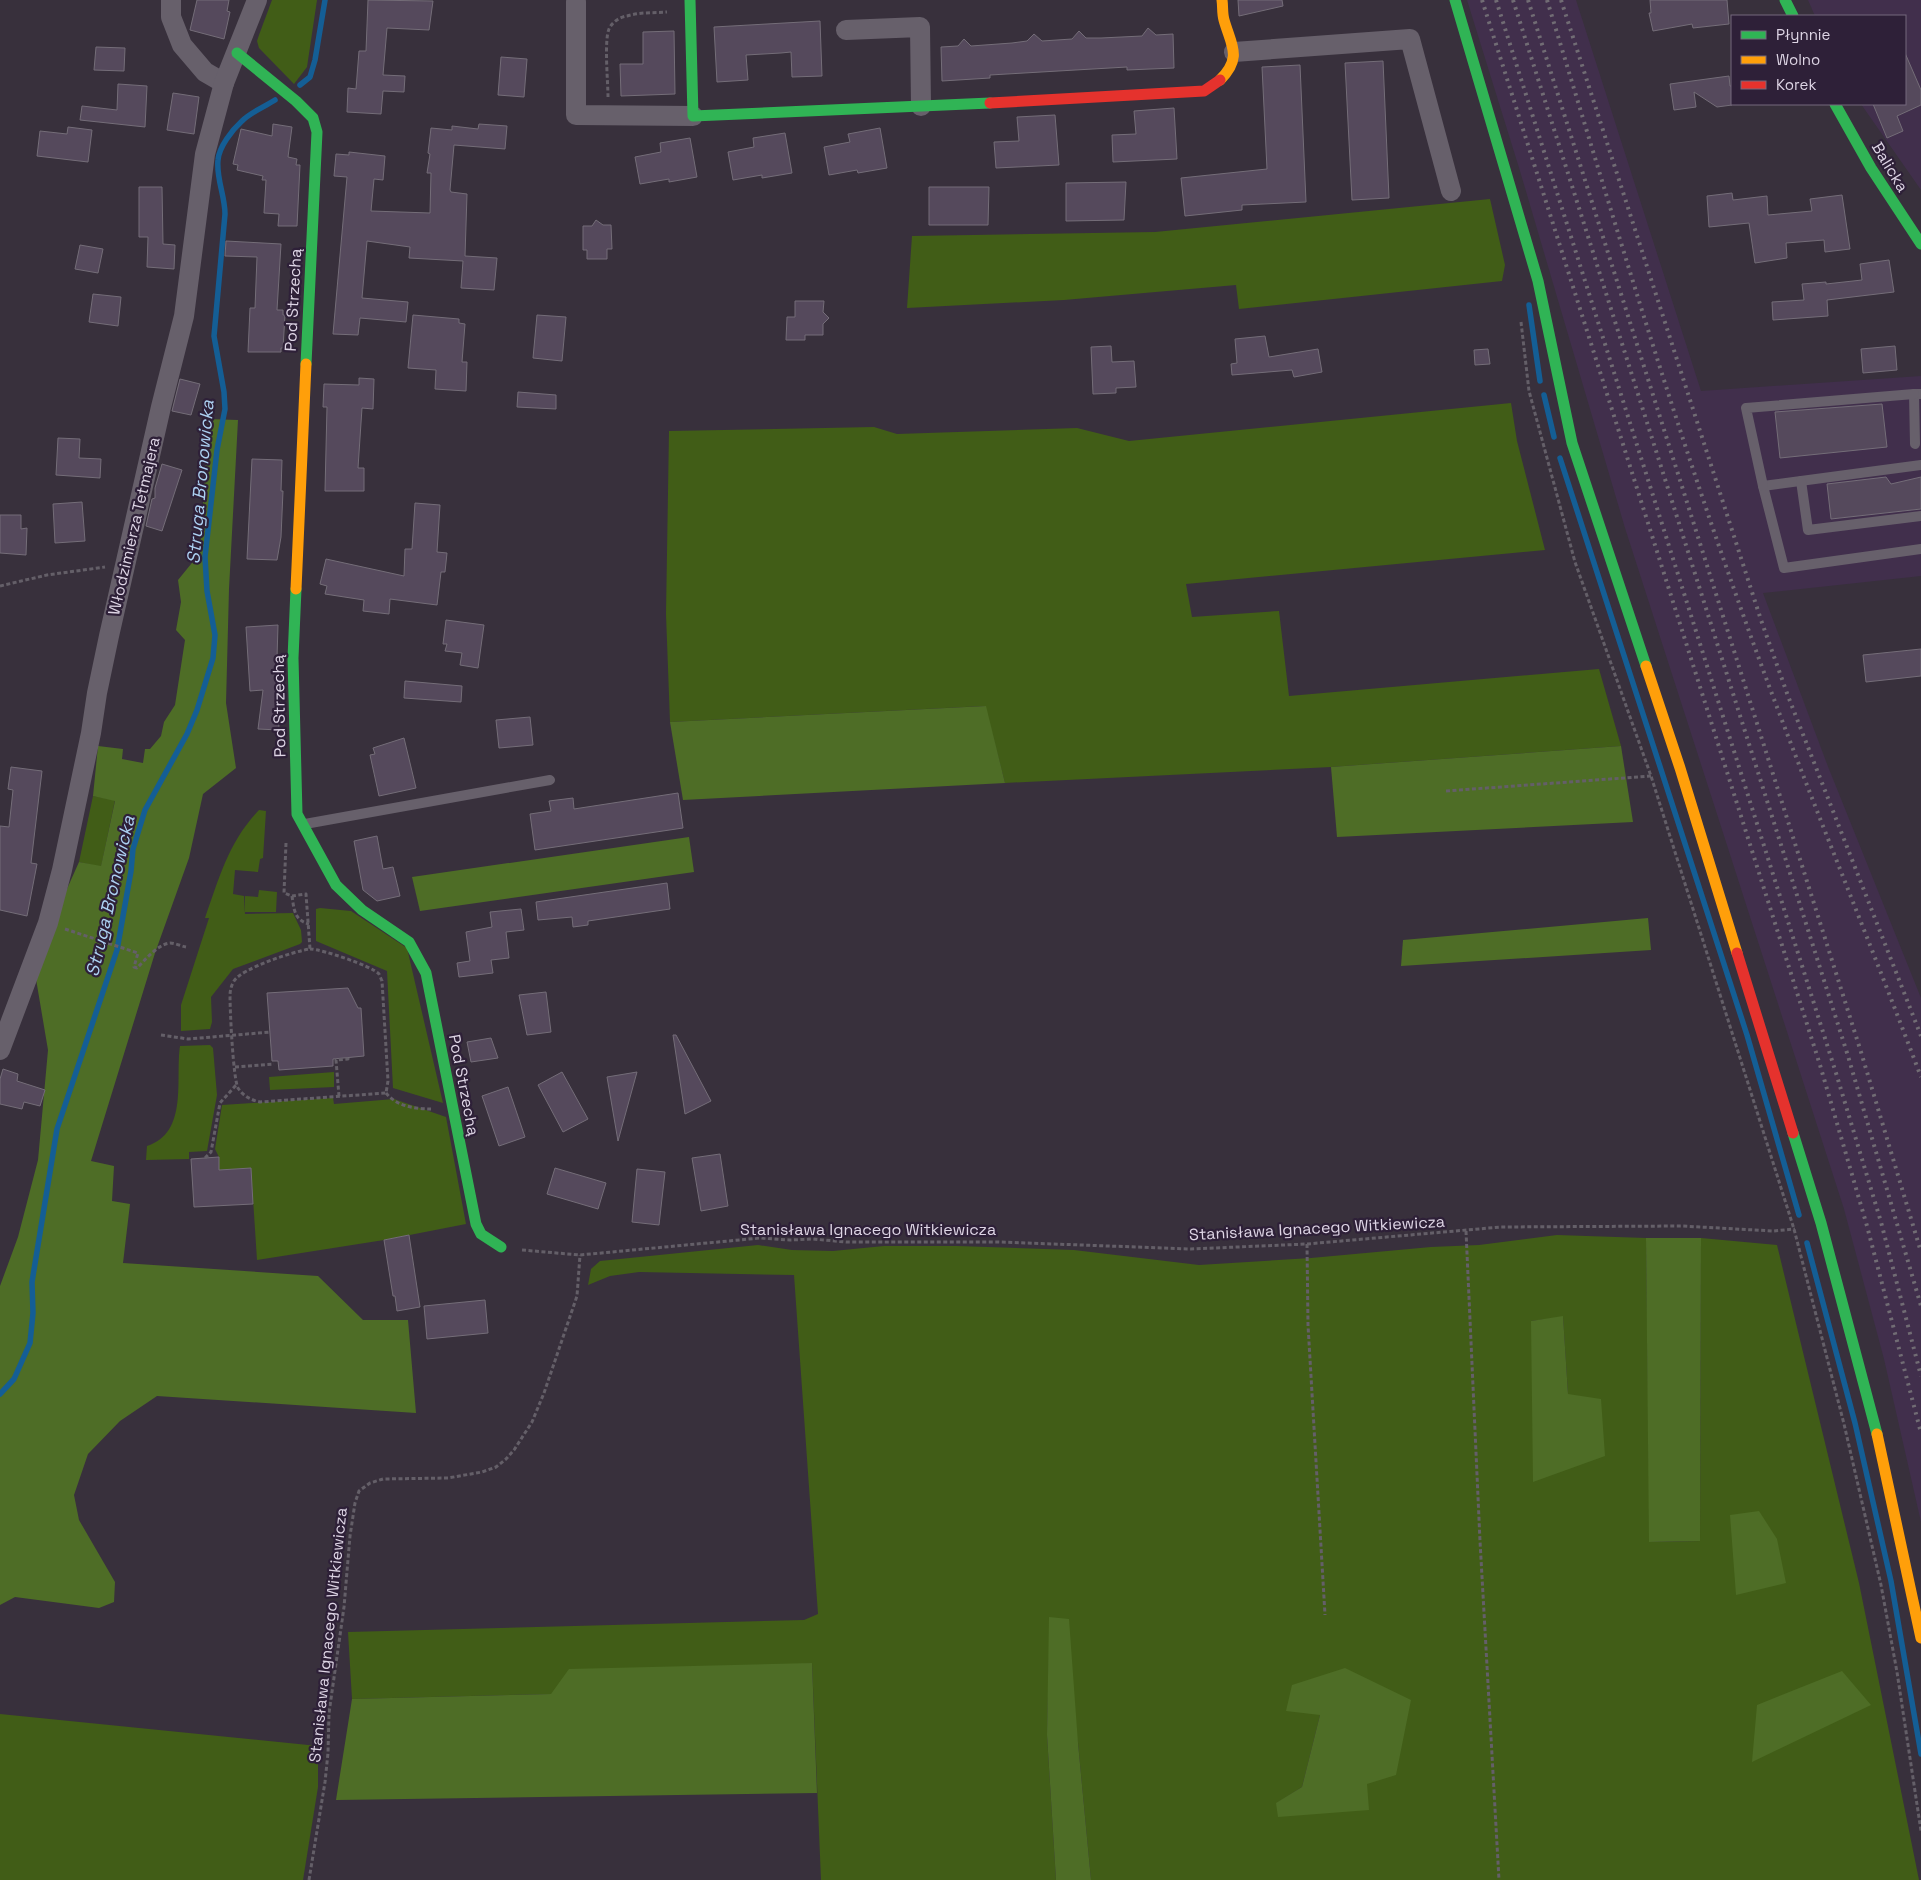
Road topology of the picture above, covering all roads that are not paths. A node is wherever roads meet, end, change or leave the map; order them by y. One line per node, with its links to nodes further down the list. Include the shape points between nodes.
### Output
1 (171, 0): 12 (street, via 171,16 182,45 205,72)
2 (257, 0): 11 (street, Włodzimierza Tetmajera)
3 (1222, 0): 10 (street)
4 (1456, 0): 29 (street, via 1538,281 1572,442 1683,778 1821,1223 1872,1410)
5 (1785, 0): 8 (street)
6 (576, 2): 15 (street, via 576,116)
7 (690, 5): 15 (street)
8 (1792, 15)
9 (846, 30): 14 (street, via 920,27)
10 (1234, 52): 14 (street, via 1224,78 1204,91); 16 (street, via 1410,39)
11 (236, 53): 12 (street, Włodzimierza Tetmajera); 26 (street, Pod Strzechą, via 314,118 318,132 293,658 297,814)
12 (224, 83): 27 (street, Włodzimierza Tetmajera, via 205,154 184,316 107,645 74,818 48,923)
13 (1836, 105): 17 (street, Balicka, via 1871,168)
14 (921, 106): 15 (street)
15 (693, 116)
16 (1451, 191)
17 (1921, 244)
18 (1917, 394): 19 (lane); 22 (lane, via 1746,408)
19 (1915, 444)
20 (1921, 465): 21 (lane)
21 (1801, 481): 22 (lane); 23 (lane, via 1808,530)
22 (1763, 486): 24 (lane, via 1784,568)
23 (1921, 516)
24 (1921, 549)
25 (550, 780): 26 (lane)
26 (302, 824): 28 (street, Pod Strzechą, via 336,885 362,910 410,942 426,973 476,1224 481,1234)
27 (0, 1050)
28 (501, 1247)
29 (1921, 1638)

